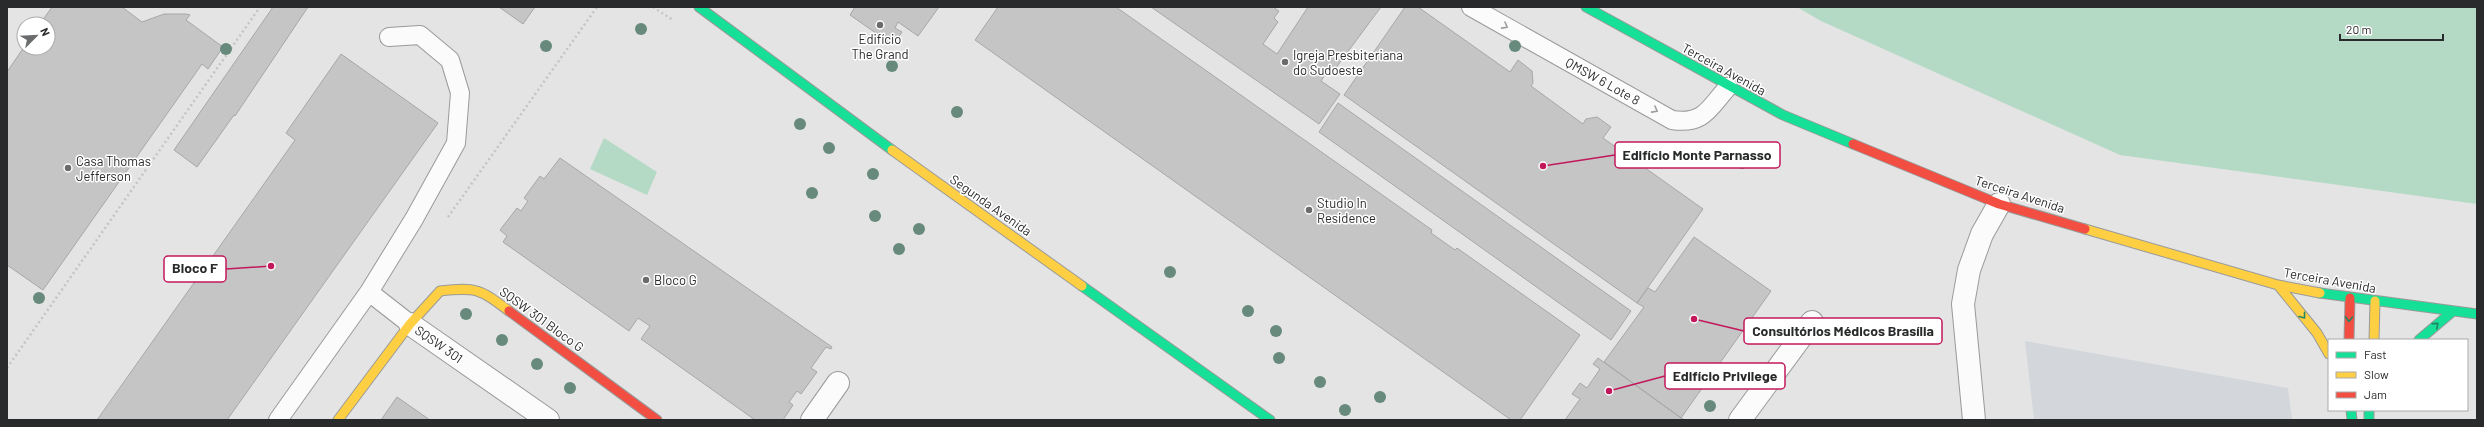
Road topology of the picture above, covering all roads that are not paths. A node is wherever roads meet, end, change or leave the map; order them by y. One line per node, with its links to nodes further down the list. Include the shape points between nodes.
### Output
1 (699, 7): 25 (street, Segunda Avenida, via 920,171)
2 (1471, 7): 5 (lane, QMSW 6 Lote 8, one-way to 5, via 1672,120 1686,122 1699,119)
3 (1586, 7): 5 (street, Terceira Avenida)
4 (389, 37): 8 (lane, via 420,35 450,60 460,93 456,143 414,219)
5 (1728, 86): 6 (street, Terceira Avenida, via 1783,115)
6 (1999, 204): 7 (street, Terceira Avenida); 27 (street, via 1982,234 1969,270 1963,304)
7 (2278, 285): 9 (street, Terceira Avenida); 18 (street, one-way to 18, via 2317,333)
8 (369, 292): 14 (lane); 20 (lane)
9 (2350, 298): 10 (street, Terceira Avenida); 15 (street, one-way to 15)
10 (2375, 301): 11 (street, Terceira Avenida); 16 (street)
11 (2453, 311): 12 (street, Terceira Avenida); 17 (street, one-way to 11)
12 (2477, 314)
13 (1812, 322): 26 (street)
14 (410, 324): 21 (street, SQSW 301); 22 (street, SQSW 301); 23 (street, SQSW 301 Bloco G, via 440,291 465,288 482,291)
15 (2349, 339)
16 (2374, 339)
17 (2420, 339)
18 (2328, 352)
19 (838, 383): 24 (street)
20 (278, 420)
21 (338, 420)
22 (548, 420)
23 (657, 420)
24 (812, 420)
25 (1270, 420)
26 (1740, 420)
27 (1974, 420)

